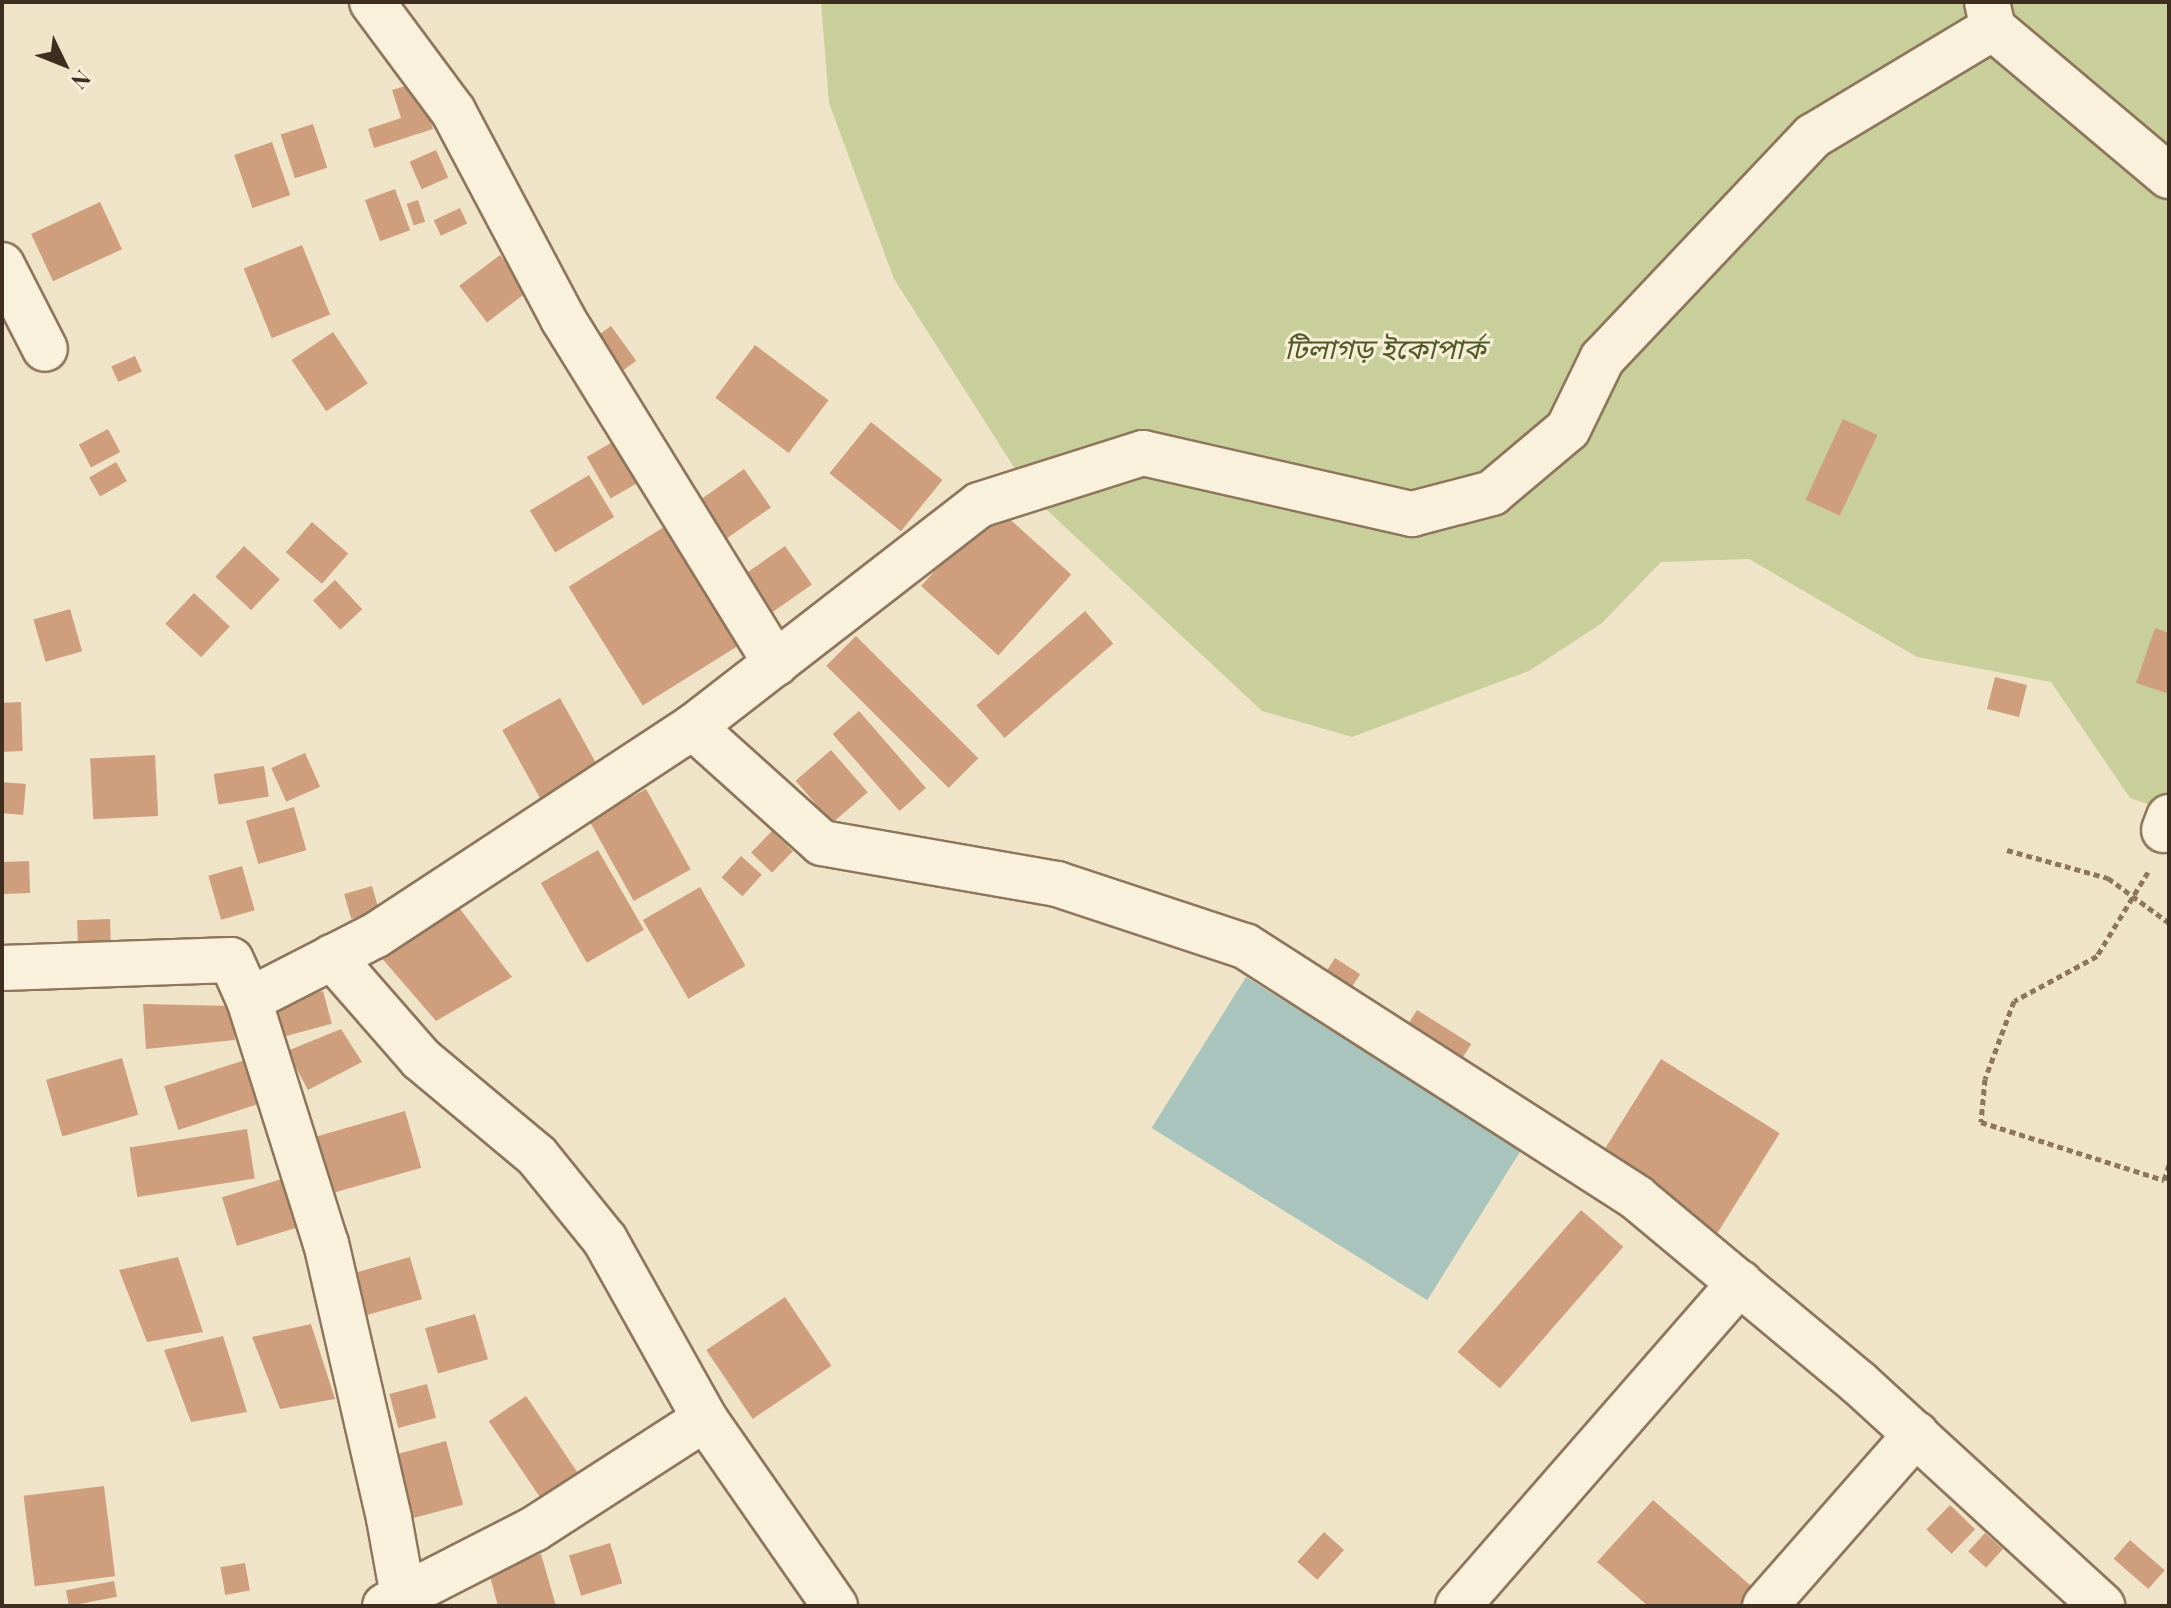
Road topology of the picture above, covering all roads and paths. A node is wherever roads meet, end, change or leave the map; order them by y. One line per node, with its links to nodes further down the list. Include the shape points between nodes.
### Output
1 (372, 2): 6 (street, via 453,111 563,319)
2 (1990, 15): 3 (street); 6 (street, via 1813,136 1602,359 1568,429 1492,493 1412,514 1143,453 979,505)
3 (2169, 176)
4 (2, 265): 5 (street)
5 (45, 349)
6 (776, 664): 7 (street)
7 (693, 727): 11 (street); 15 (street, via 822,843 1057,884 1245,946 1637,1198)
8 (2007, 850): 9 (path, via 2108,878)
9 (2138, 898): 10 (path); 14 (path, via 2097,956 2014,1001 1985,1079 1981,1122 2164,1180)
10 (2169, 923)
11 (332, 957): 13 (street); 16 (street, via 421,1059 537,1156 605,1240)
12 (2, 968): 13 (street, via 231,960)
13 (249, 1000): 18 (street, via 326,1244)
14 (2169, 1165)
15 (1740, 1283): 17 (street); 20 (street)
16 (705, 1419): 18 (street, via 534,1529); 19 (street)
17 (1916, 1434): 21 (street); 22 (street)
18 (398, 1603)
19 (835, 1606)
20 (1458, 1606)
21 (1765, 1606)
22 (2102, 1606)

